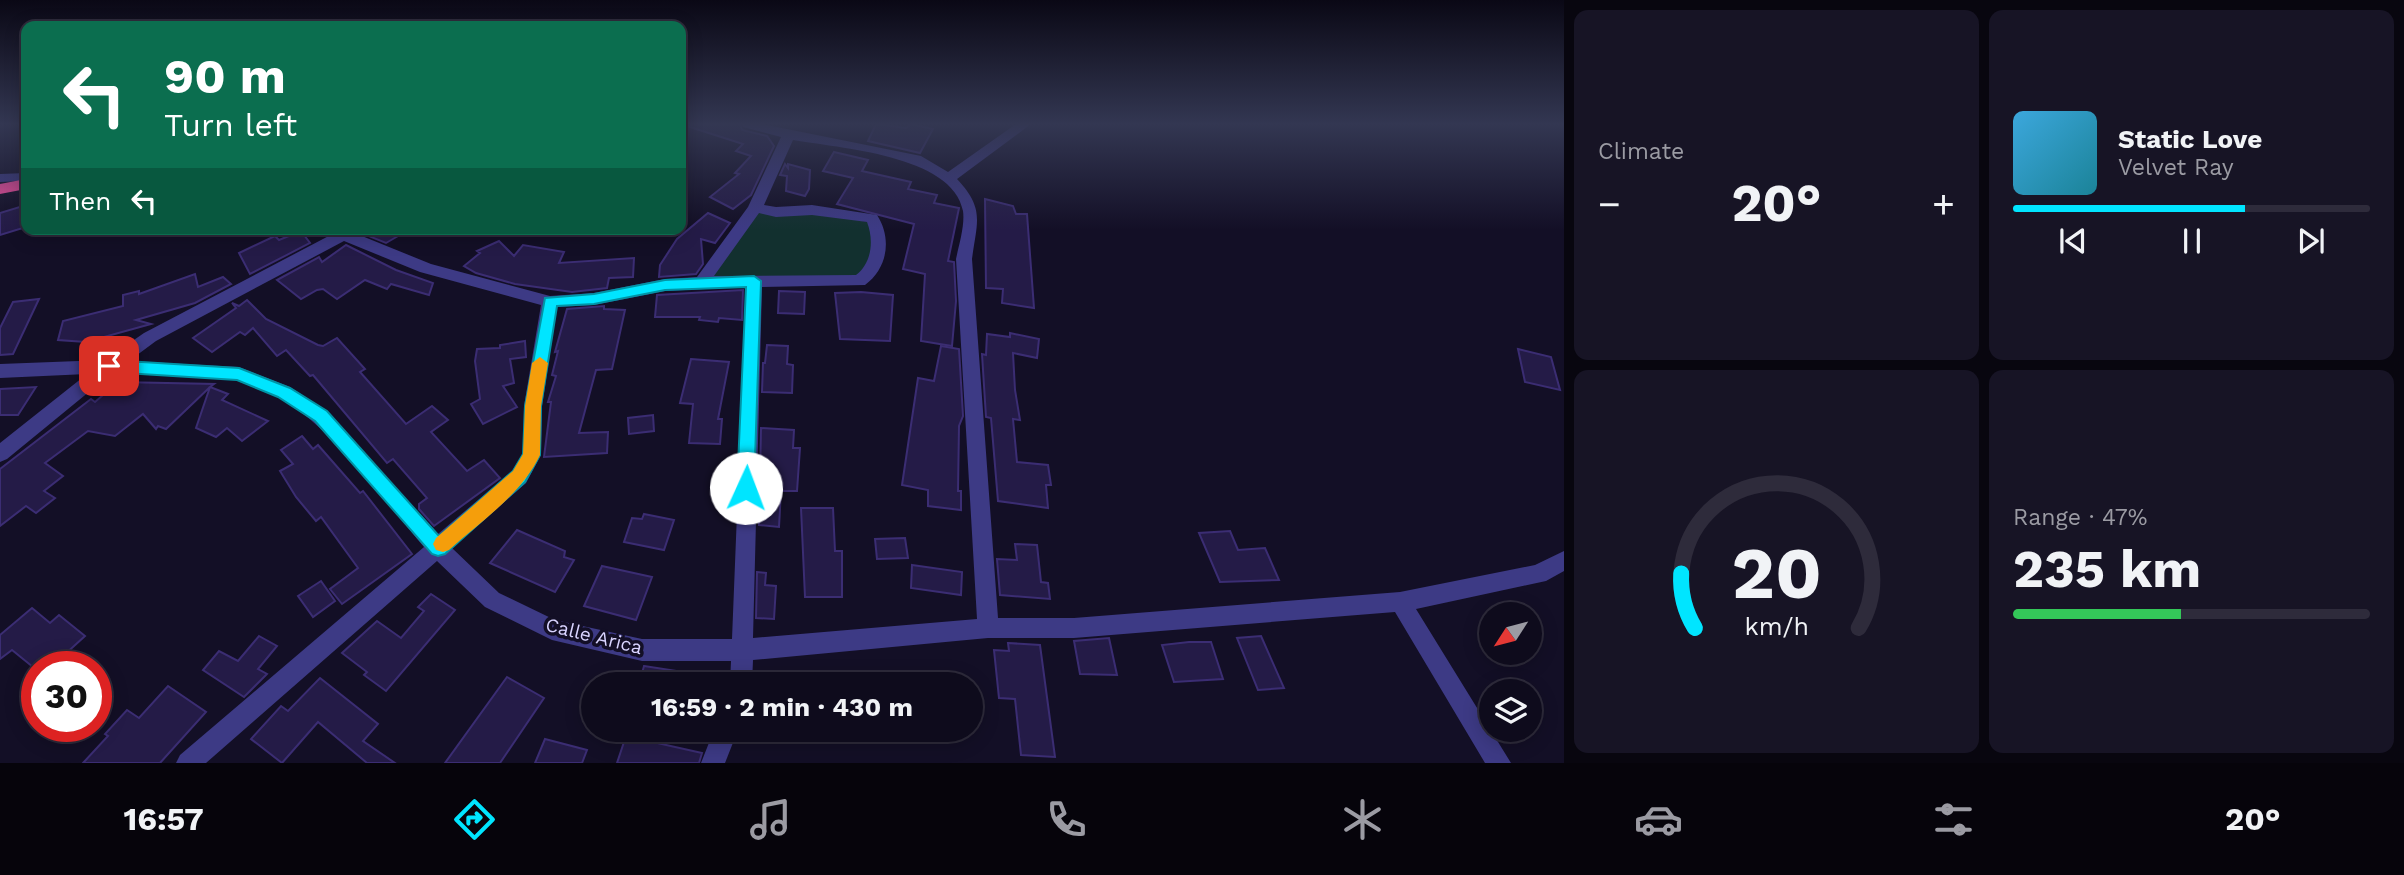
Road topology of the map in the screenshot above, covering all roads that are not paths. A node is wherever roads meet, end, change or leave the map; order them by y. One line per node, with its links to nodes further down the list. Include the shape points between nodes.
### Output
1 (778, 160): 9 (street)
2 (917, 160): 6 (street)
3 (975, 160): 6 (street)
4 (21, 177): 5 (street)
5 (0, 178)
6 (949, 178): 21 (street, via 971,213 964,259)
7 (21, 185): 8 (highway)
8 (0, 189)
9 (755, 208): 12 (street, via 872,218 878,228 876,264 859,281); 13 (street)
10 (343, 235): 15 (street, via 150,337)
11 (355, 235): 14 (street, via 426,268)
12 (754, 281): 13 (street); 22 (street)
13 (702, 282): 14 (street)
14 (550, 302): 18 (street, via 533,406 532,455 519,477)
15 (109, 366): 16 (street, Calle Arica); 17 (street); 18 (street, Calle Arica, via 239,374 284,392 321,416)
16 (0, 371)
17 (0, 454)
18 (438, 548): 22 (street, Calle Arica, via 492,600 552,630 642,650); 25 (street)
19 (1564, 560): 20 (street, Calle Arica, via 1539,574)
20 (1400, 602): 21 (street, Calle Arica, via 1074,628); 27 (street)
21 (988, 628): 22 (street, Calle Arica)
22 (741, 650): 23 (street)
23 (741, 672)
24 (721, 742): 26 (street)
25 (188, 763)
26 (713, 763)
27 (1499, 763)

